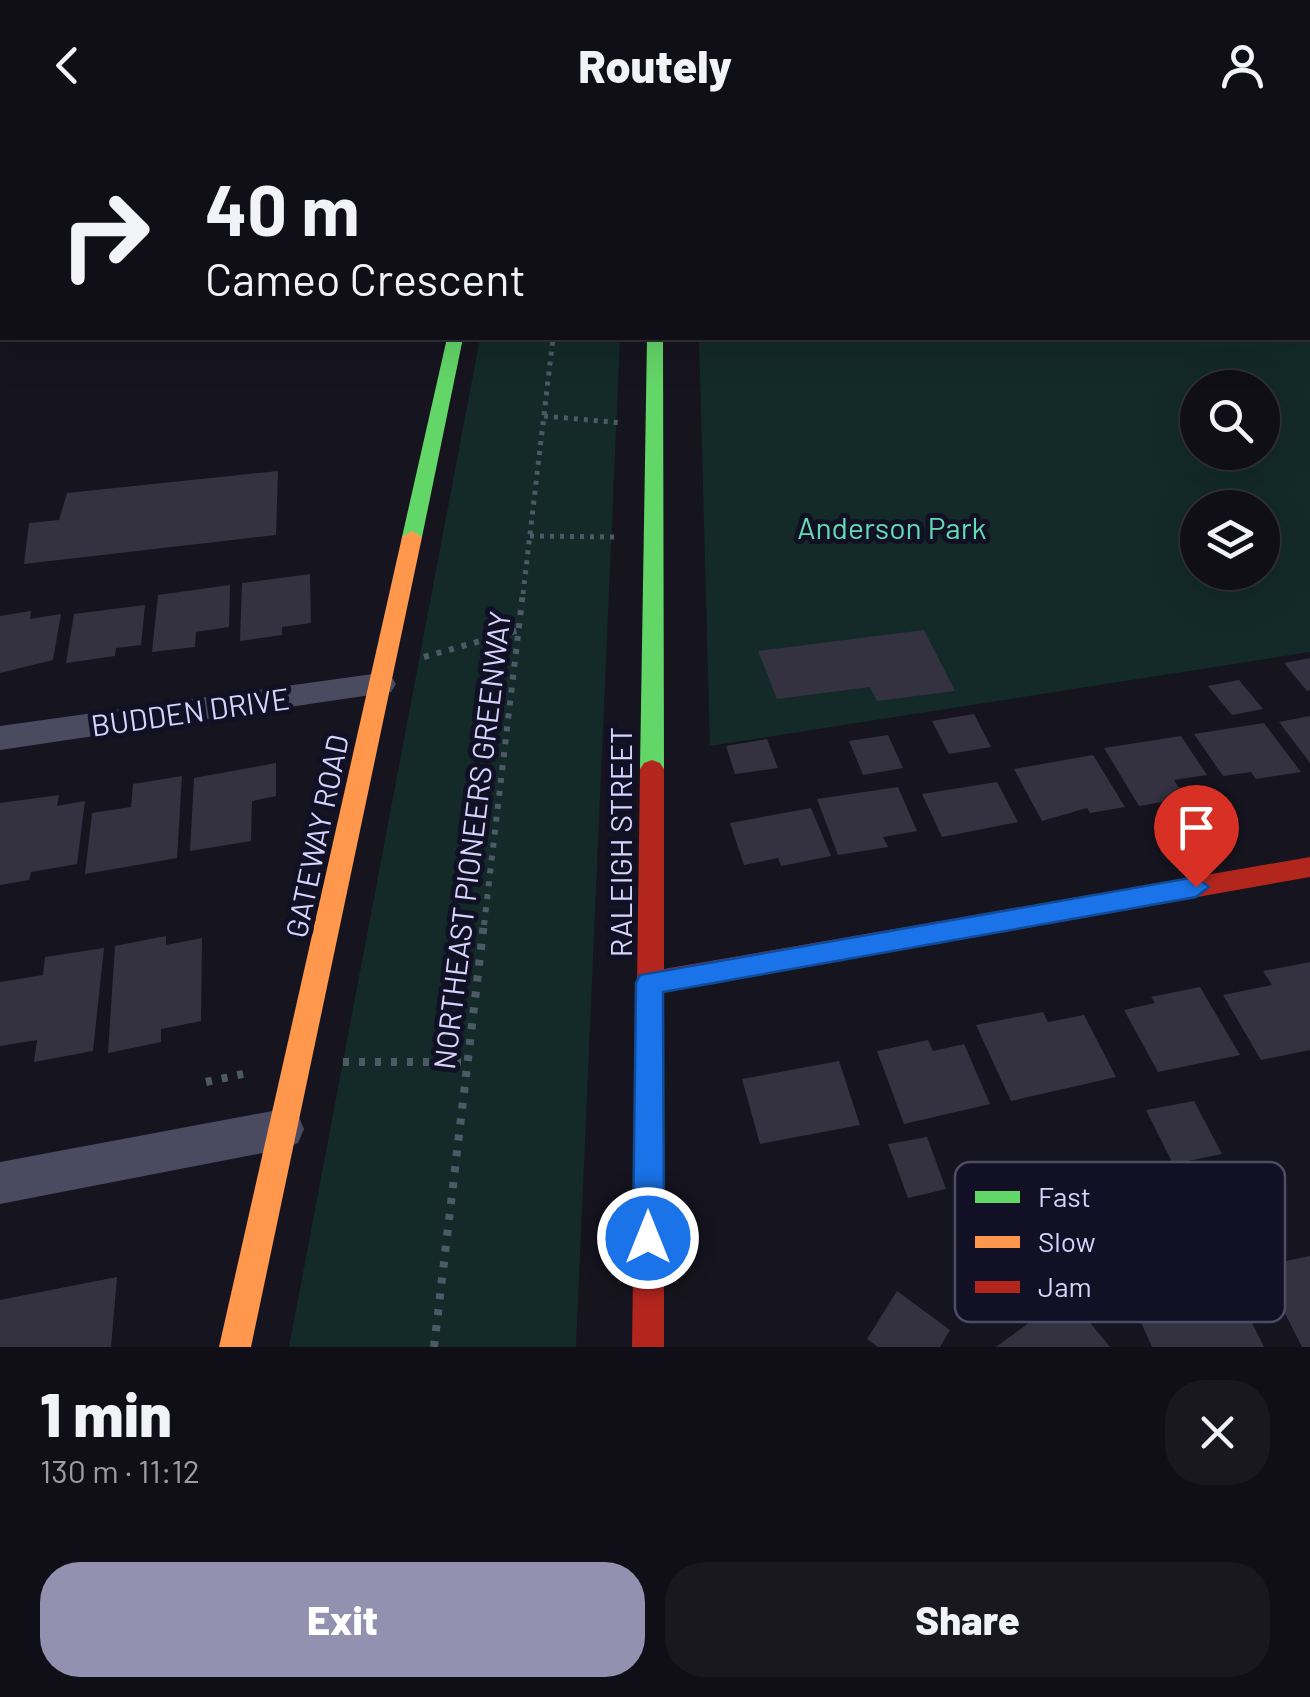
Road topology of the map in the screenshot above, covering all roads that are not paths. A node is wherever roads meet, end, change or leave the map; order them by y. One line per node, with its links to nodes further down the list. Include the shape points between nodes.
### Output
1 (456, 340): 3 (street, GATEWAY ROAD)
2 (655, 340): 6 (street, RALEIGH STREET)
3 (381, 677): 4 (street, BUDDEN DRIVE); 7 (street, GATEWAY ROAD)
4 (0, 738)
5 (1310, 867): 6 (street)
6 (650, 983): 10 (street, RALEIGH STREET)
7 (283, 1129): 8 (street); 9 (street, GATEWAY ROAD)
8 (0, 1184)
9 (235, 1347)
10 (648, 1347)

